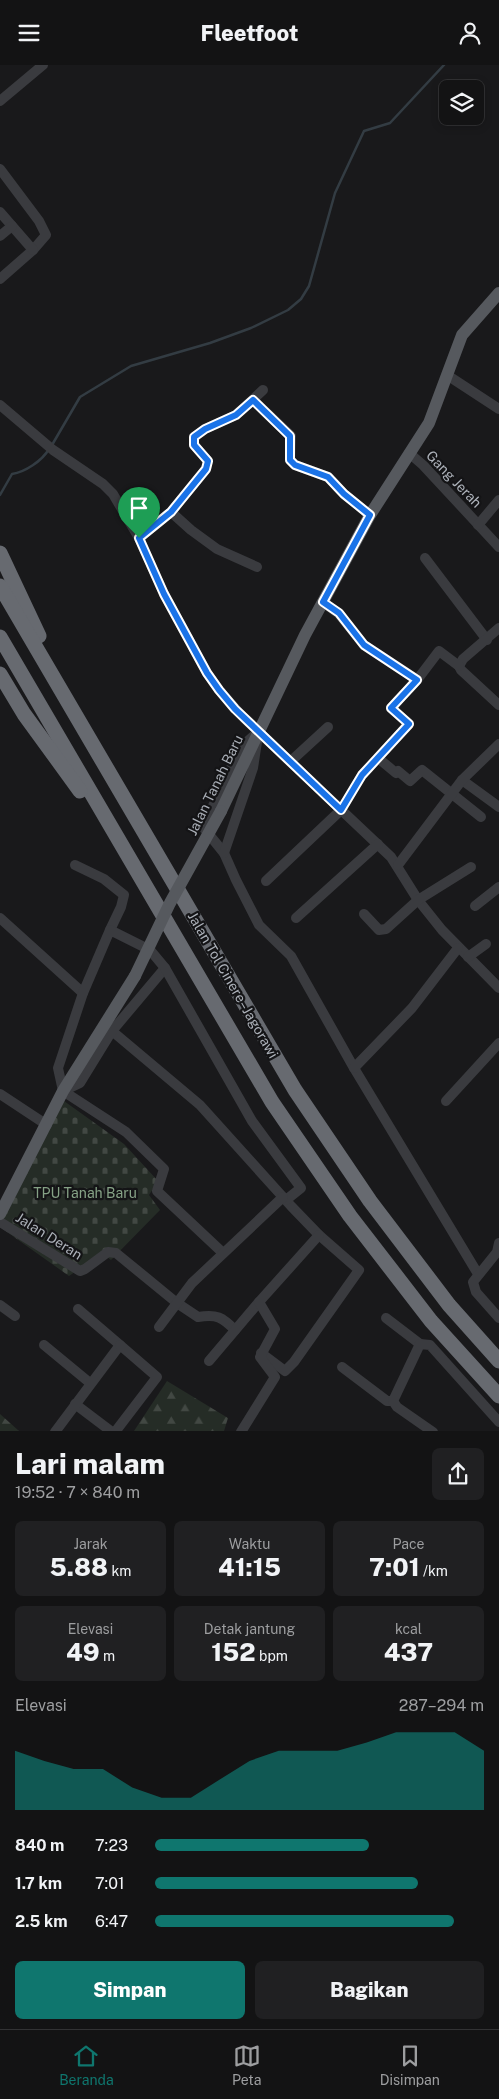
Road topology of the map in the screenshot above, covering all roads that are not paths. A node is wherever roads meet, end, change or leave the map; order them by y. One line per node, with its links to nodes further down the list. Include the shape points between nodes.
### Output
1 (43, 65): 2 (street)
2 (0, 101)
3 (0, 169): 7 (street, via 44,230 44,238)
4 (0, 212): 5 (street)
5 (12, 226): 6 (street); 7 (street)
6 (0, 235)
7 (33, 250): 8 (street)
8 (0, 279)
9 (499, 293): 10 (main road, Jalan Tanah Baru, via 462,335)
10 (447, 375): 14 (street); 15 (main road, Jalan Tanah Baru, via 429,423)
11 (263, 390): 12 (street)
12 (253, 400): 17 (street, via 236,415 194,437 194,445 208,463); 18 (street, via 290,436 290,460 328,477)
13 (0, 405): 20 (street, via 53,450 113,494)
14 (499, 409)
15 (409, 453): 18 (main road, Jalan Tanah Baru); 19 (street, Gang Jerah)
16 (499, 500): 19 (street)
17 (171, 512): 20 (street); 24 (street, via 217,549)
18 (368, 513): 26 (main road, Jalan Tanah Baru)
19 (478, 525): 21 (street, Gang Jerah)
20 (139, 538): 36 (street, via 164,594 207,673 235,709)
21 (499, 547)
22 (0, 553): 34 (highway)
23 (425, 558): 29 (street)
24 (257, 567)
25 (0, 586): 34 (highway, Jalan Tol Cinere–Jagorawi)
26 (323, 602): 32 (street, via 339,613 364,645); 36 (main road, Jalan Tanah Baru)
27 (499, 627): 29 (street)
28 (0, 637): 47 (highway, Jalan Tol Cinere–Jagorawi)
29 (487, 640): 30 (street, via 463,659)
30 (460, 666): 32 (street, via 440,651); 33 (street)
31 (0, 674): 47 (highway, via 24,714)
32 (416, 679): 38 (street, via 391,708 409,724)
33 (499, 705)
34 (80, 721): 93 (highway, Jalan Tol Cinere–Jagorawi, via 295,1091 370,1201 448,1305)
35 (328, 727): 39 (street)
36 (259, 731): 39 (street); 46 (street, via 252,768); 46 (street, via 241,747 203,827); 68 (main road, Jalan Tanah Baru, bridge, via 135,976)
37 (499, 744): 40 (street)
38 (378, 758): 41 (street, via 410,781 422,769); 43 (street, via 362,775)
39 (291, 761): 43 (street)
40 (462, 780): 41 (street); 42 (street)
41 (453, 793): 44 (street); 49 (street)
42 (499, 807)
43 (341, 810): 45 (street); 51 (street)
44 (481, 817)
45 (378, 844): 49 (street); 57 (street)
46 (224, 853): 67 (street, via 259,925 291,956)
47 (132, 864): 96 (highway, Jalan Tol Cinere–Jagorawi, via 272,1102 350,1216 431,1321)
48 (75, 865): 58 (street, via 104,879 124,895)
49 (398, 865): 53 (street)
50 (471, 867): 53 (street)
51 (266, 881)
52 (499, 887): 54 (street)
53 (418, 901): 55 (street, via 386,929 379,930); 60 (street)
54 (475, 906)
55 (364, 914)
56 (0, 918): 64 (street)
57 (296, 918)
58 (110, 930): 62 (street, via 150,950); 64 (street)
59 (486, 944): 61 (street)
60 (458, 948): 61 (street); 67 (street, via 412,1008)
61 (468, 957): 63 (street)
62 (165, 968): 65 (street); 72 (street, via 252,1121 301,1188)
63 (499, 988)
64 (83, 993): 68 (street, via 58,1068)
65 (112, 1031): 68 (street, via 80,1083); 72 (street, via 200,1105)
66 (499, 1043): 70 (street)
67 (354, 1068): 78 (street)
68 (63, 1091): 71 (main road, Jalan Tanah Baru); 77 (street, via 126,1132 164,1169 158,1191)
69 (0, 1094): 71 (street)
70 (446, 1101)
71 (47, 1125): 73 (main road, Jalan Tanah Baru)
72 (287, 1201): 75 (street); 77 (street)
73 (0, 1214)
74 (0, 1222): 80 (street, Jalan Deran, via 80,1271 108,1252 116,1253)
75 (319, 1235): 79 (street); 91 (street, via 359,1271 285,1371)
76 (499, 1243): 78 (street, via 497,1252)
77 (223, 1253): 80 (street, via 192,1283)
78 (478, 1274): 85 (street, via 473,1281 476,1291)
79 (259, 1302): 87 (street); 91 (street, via 275,1329)
80 (177, 1303): 86 (street); 87 (street, via 198,1317 223,1318)
81 (0, 1305): 83 (street)
82 (78, 1309): 90 (street)
83 (15, 1316)
84 (386, 1318): 88 (street)
85 (499, 1318)
86 (159, 1327)
87 (235, 1330): 92 (street)
88 (420, 1344): 97 (street); 99 (street, via 430,1345)
89 (44, 1345): 95 (street)
90 (120, 1345): 95 (street); 101 (street, via 157,1377)
91 (261, 1353): 102 (street, via 260,1357 275,1377)
92 (209, 1361)
93 (499, 1361)
94 (342, 1367): 97 (street, via 387,1401)
95 (90, 1383): 98 (street)
96 (499, 1396)
97 (393, 1401): 103 (street)
98 (75, 1404): 100 (street); 101 (street)
99 (499, 1422)
100 (54, 1431)
101 (113, 1431)
102 (241, 1431)
103 (433, 1431)

